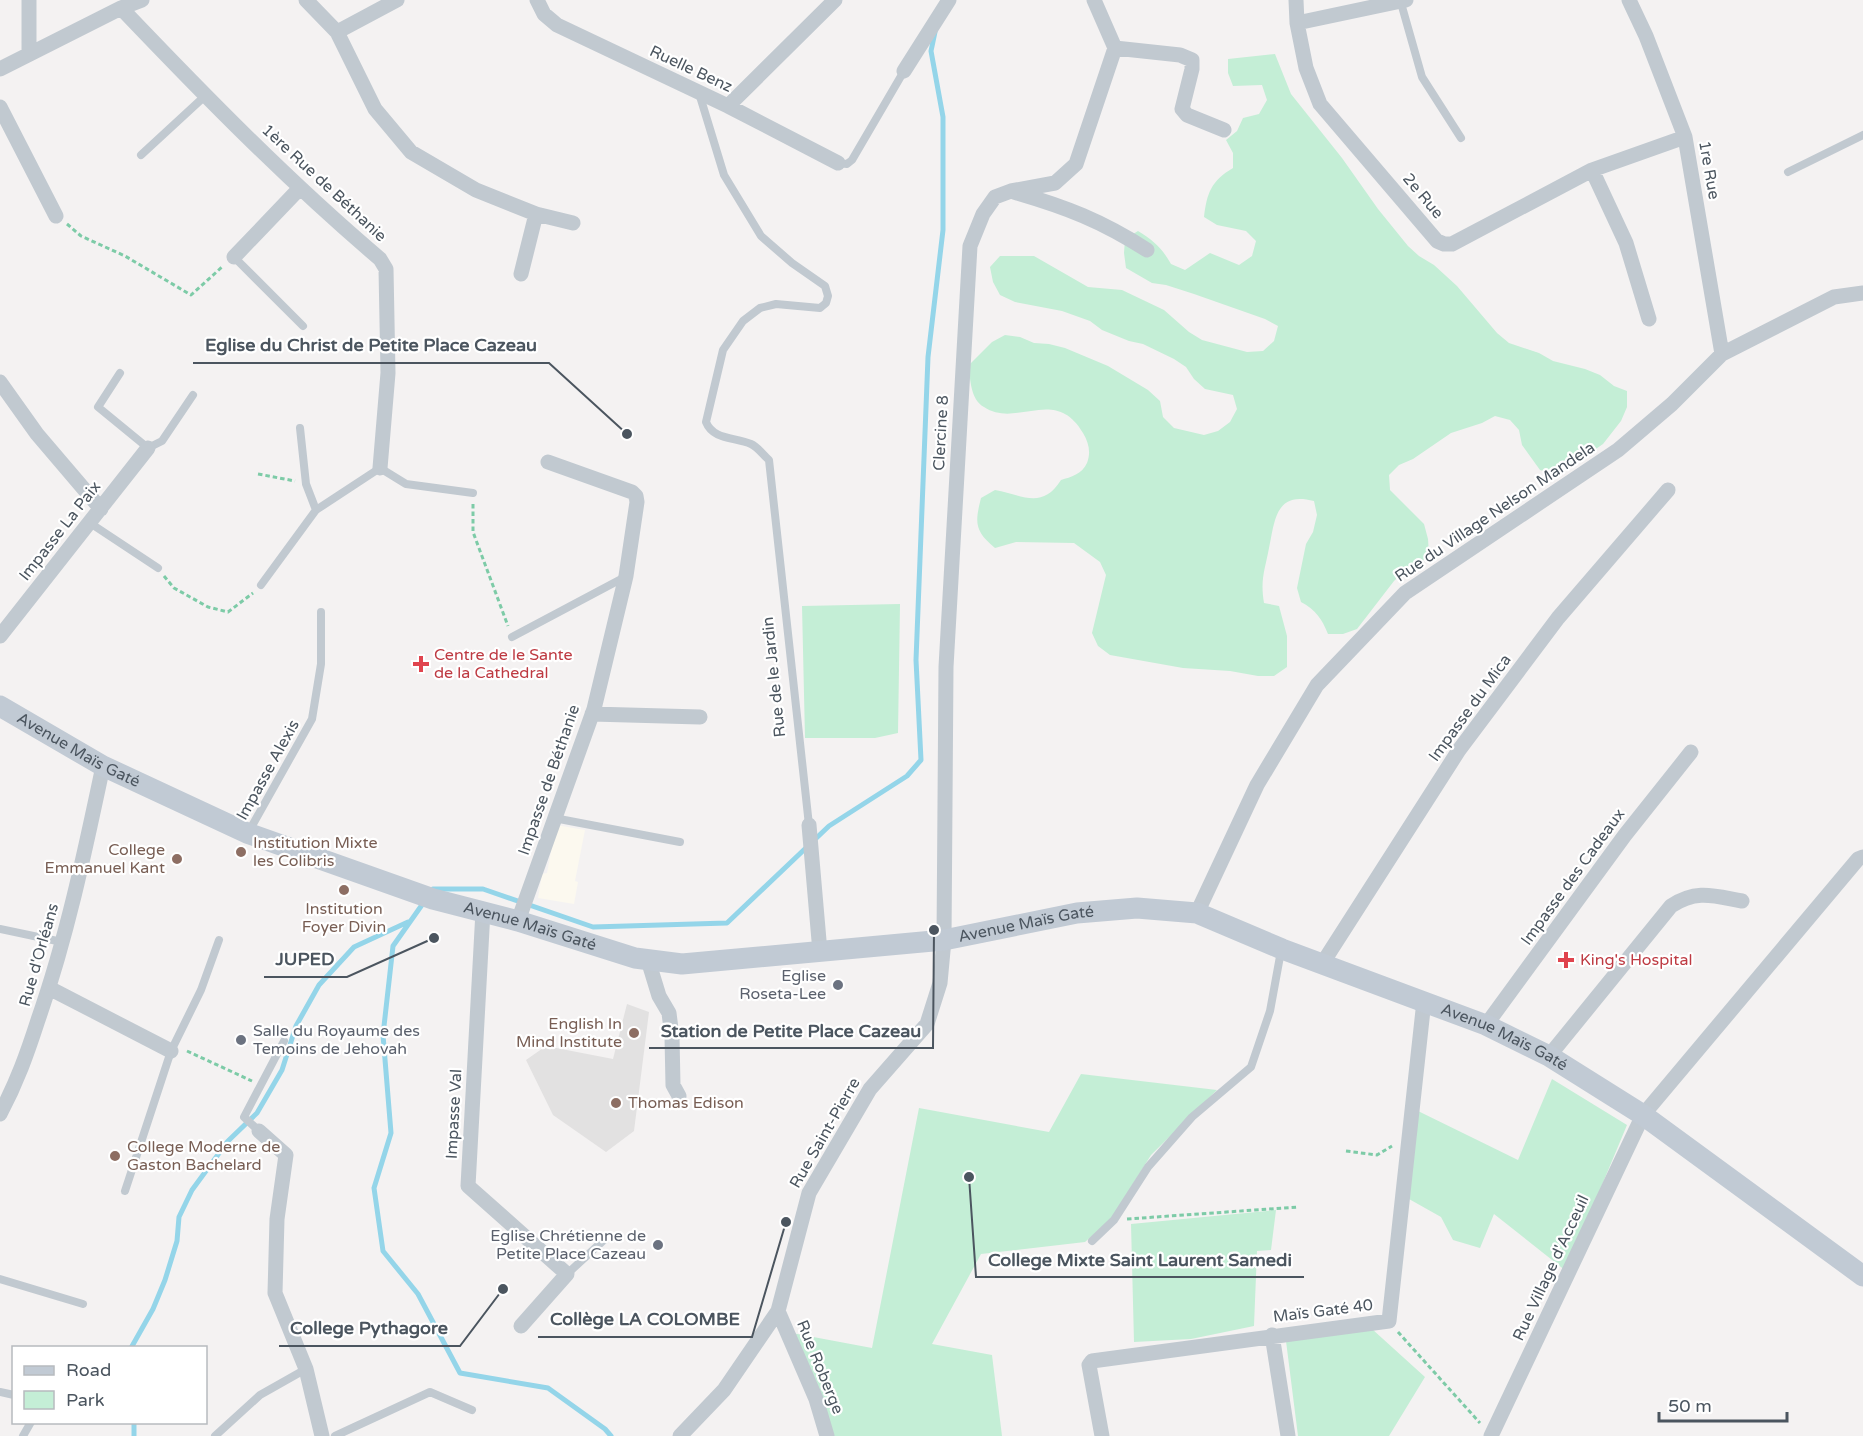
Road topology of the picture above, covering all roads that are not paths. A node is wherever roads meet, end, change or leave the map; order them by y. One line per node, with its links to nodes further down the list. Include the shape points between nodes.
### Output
1 (29, 0): 16 (street)
2 (142, 0): 12 (street)
3 (306, 0): 14 (street)
4 (397, 0): 14 (street)
5 (835, 0): 21 (street)
6 (949, 0): 18 (street)
7 (1094, 0): 15 (street)
8 (1296, 0): 13 (street, 2e Rue)
9 (1629, 0): 25 (street, 1re Rue)
10 (540, 1): 19 (street, Ruelle Benz, via 543,14 557,25)
11 (1403, 1): 13 (street); 26 (lane, via 1422,77)
12 (121, 8): 16 (street); 20 (street, 1ère Rue de Béthanie)
13 (1297, 22): 29 (street, 2e Rue, via 1306,68 1320,104 1437,241 1452,244)
14 (337, 32): 33 (street, via 375,110 411,152 476,190)
15 (1114, 48): 23 (street, via 1180,55 1192,60 1182,110); 32 (street, Clercine 8, via 1076,164 1055,183)
16 (29, 53): 17 (street)
17 (0, 69)
18 (904, 71): 28 (lane, via 852,160)
19 (699, 92): 21 (street, Ruelle Benz); 67 (lane, Rue de le Jardin, via 724,175 761,236 825,286 828,296 820,308 776,304 760,308 743,321 723,350 706,422 714,433 753,445 769,460)
20 (205, 96): 27 (lane); 31 (street, 1ère Rue de Béthanie)
21 (728, 106): 28 (street, Ruelle Benz)
22 (0, 107): 34 (street)
23 (1224, 130)
24 (1863, 135): 30 (lane)
25 (1685, 136): 29 (street, 2e Rue); 42 (street, 1re Rue)
26 (1461, 138)
27 (141, 155)
28 (838, 163)
29 (1592, 170): 40 (street, via 1626,243)
30 (1788, 172)
31 (299, 189): 37 (street); 49 (street, 1ère Rue de Béthanie, via 380,259 386,269 388,373)
32 (1011, 191): 36 (street, via 1062,206 1113,228); 77 (street, Clercine 8, via 995,198 983,214 970,246 946,667)
33 (536, 214): 35 (street); 38 (street)
34 (56, 216)
35 (573, 223)
36 (1147, 250)
37 (234, 257): 41 (lane)
38 (521, 274)
39 (1863, 293): 42 (street, Rue du Village Nelson Mandela, via 1834,297)
40 (1649, 319)
41 (303, 326)
42 (1722, 354): 73 (street, Rue du Village Nelson Mandela, via 1618,450 1405,593 1317,685 1257,785)
43 (120, 373): 47 (lane, via 98,406)
44 (0, 381): 52 (street, via 37,434)
45 (193, 395): 47 (lane, via 162,441)
46 (300, 428): 53 (lane, via 306,484)
47 (148, 448): 52 (street, Impasse La Paix)
48 (548, 462): 56 (street, Impasse de Béthanie, via 636,496)
49 (380, 468): 51 (lane, via 406,484); 53 (lane)
50 (1668, 490): 82 (street, Impasse du Mica, via 1558,618 1459,750)
51 (473, 494)
52 (101, 509): 54 (street, Impasse La Paix)
53 (316, 510): 57 (lane)
54 (90, 523): 55 (lane); 59 (street, Impasse La Paix)
55 (158, 568)
56 (626, 576): 60 (lane); 62 (street, Impasse de Béthanie)
57 (261, 585)
58 (321, 612): 68 (lane, Impasse Alexis, via 321,664 312,719)
59 (0, 636)
60 (512, 637)
61 (0, 706): 65 (street, Avenue Maïs Gaté)
62 (592, 714): 63 (street); 66 (street, Impasse de Béthanie)
63 (700, 717)
64 (1691, 752): 85 (street, Impasse des Cadeaux)
65 (103, 766): 68 (street, Avenue Maïs Gaté); 78 (street, Rue d'Orléans)
66 (554, 818): 69 (lane); 74 (street, Impasse de Béthanie)
67 (809, 825): 80 (street, Rue de le Jardin)
68 (247, 833): 72 (street, Avenue Maïs Gaté, via 427,897)
69 (680, 843)
70 (1863, 857): 91 (street, Rue Village d'Acceuil)
71 (1742, 901): 88 (street, via 1700,894 1671,906)
72 (483, 911): 74 (street, Avenue Maïs Gaté); 96 (street, Impasse Val, via 468,1186)
73 (1197, 913): 77 (street, Avenue Maïs Gaté, via 1137,908 1077,913); 79 (street, Avenue Maïs Gaté)
74 (520, 916): 81 (street, Avenue Maïs Gaté)
75 (0, 928): 78 (lane)
76 (219, 940): 87 (lane, via 201,990)
77 (944, 940): 80 (street, Avenue Maïs Gaté); 100 (street, Rue Saint-Pierre, via 940,983 927,1024 870,1089 809,1193)
78 (62, 942): 83 (street, Rue d'Orléans)
79 (1282, 949): 82 (street, Avenue Maïs Gaté); 95 (lane, via 1269,1011 1251,1066 1192,1117 1148,1167 1114,1220)
80 (820, 952): 81 (street, Avenue Maïs Gaté, via 682,964)
81 (648, 960): 89 (street, via 659,996 669,1013 673,1085)
82 (1322, 964): 84 (street, Avenue Maïs Gaté)
83 (49, 988): 87 (street); 90 (street, Rue d'Orléans, via 17,1082)
84 (1424, 1001): 85 (street, Avenue Maïs Gaté); 102 (street, Maïs Gaté 40, via 1389,1321)
85 (1486, 1025): 88 (street, Avenue Maïs Gaté)
86 (284, 1041): 92 (lane, via 244,1117)
87 (172, 1048): 93 (lane)
88 (1549, 1056): 91 (street, Avenue Maïs Gaté)
89 (679, 1096)
90 (0, 1114)
91 (1643, 1115): 97 (street, Avenue Maïs Gaté); 112 (street, Rue Village d'Acceuil)
92 (259, 1131): 103 (street, via 286,1155 277,1219 275,1293)
93 (124, 1191)
94 (605, 1239): 96 (lane)
95 (1092, 1241)
96 (567, 1274): 101 (street)
97 (1863, 1276)
98 (0, 1279): 99 (lane)
99 (83, 1304)
100 (778, 1311): 108 (street, Rue Saint-Pierre, via 724,1390); 109 (street, Rue Roberge, via 816,1399)
101 (521, 1326)
102 (1272, 1335): 110 (street, Maïs Gaté 40, via 1092,1360 1089,1365); 111 (street)
103 (306, 1369): 105 (lane, via 260,1395); 106 (street)
104 (472, 1410): 107 (lane, via 430,1392)
105 (215, 1436)
106 (322, 1436)
107 (336, 1436)
108 (680, 1436)
109 (827, 1436)
110 (1102, 1436)
111 (1288, 1436)
112 (1491, 1436)

